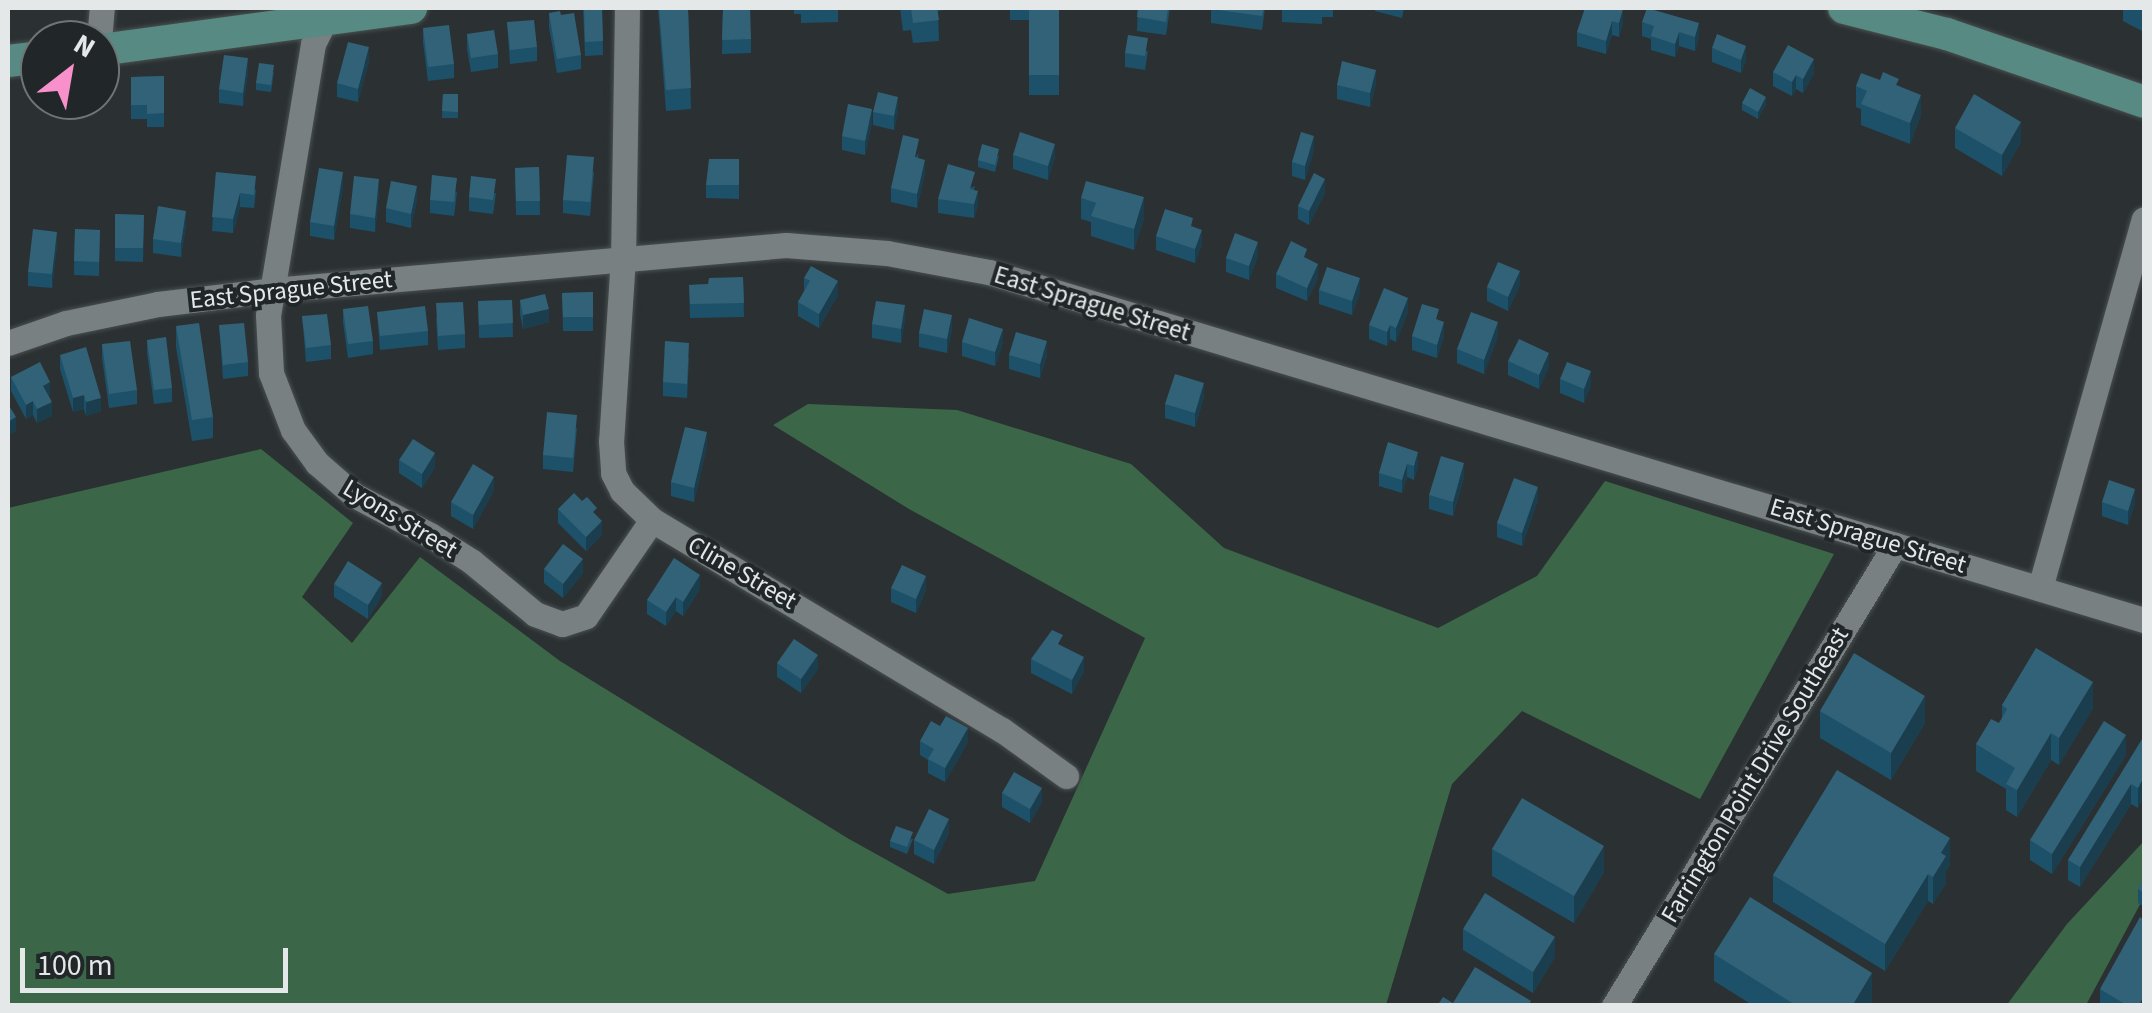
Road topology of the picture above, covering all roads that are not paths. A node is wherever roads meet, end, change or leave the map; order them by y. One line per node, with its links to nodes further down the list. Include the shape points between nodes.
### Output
1 (411, 8): 4 (main road)
2 (627, 8): 8 (street, Cline Street)
3 (1844, 8): 6 (main road, via 1947,34)
4 (328, 13): 5 (main road); 9 (street, Lyons Street, via 313,44)
5 (120, 47)
6 (2144, 102)
7 (2144, 220): 13 (street)
8 (623, 257): 9 (street, East Sprague Street); 11 (street, Cline Street, via 610,441 614,473 634,507); 12 (street, East Sprague Street, via 786,245 887,253 989,272)
9 (273, 290): 10 (street, East Sprague Street, via 158,304 66,323); 11 (street, Lyons Street, via 271,373 285,417 317,463 354,494 471,561 535,614 562,624 586,616)
10 (8, 344)
11 (652, 520): 15 (street, Cline Street, via 1002,730)
12 (1895, 544): 13 (street, East Sprague Street); 16 (street, Farrington Point Drive Southeast)
13 (2040, 588): 14 (street, East Sprague Street)
14 (2144, 620)
15 (1066, 776)
16 (1614, 1006)

